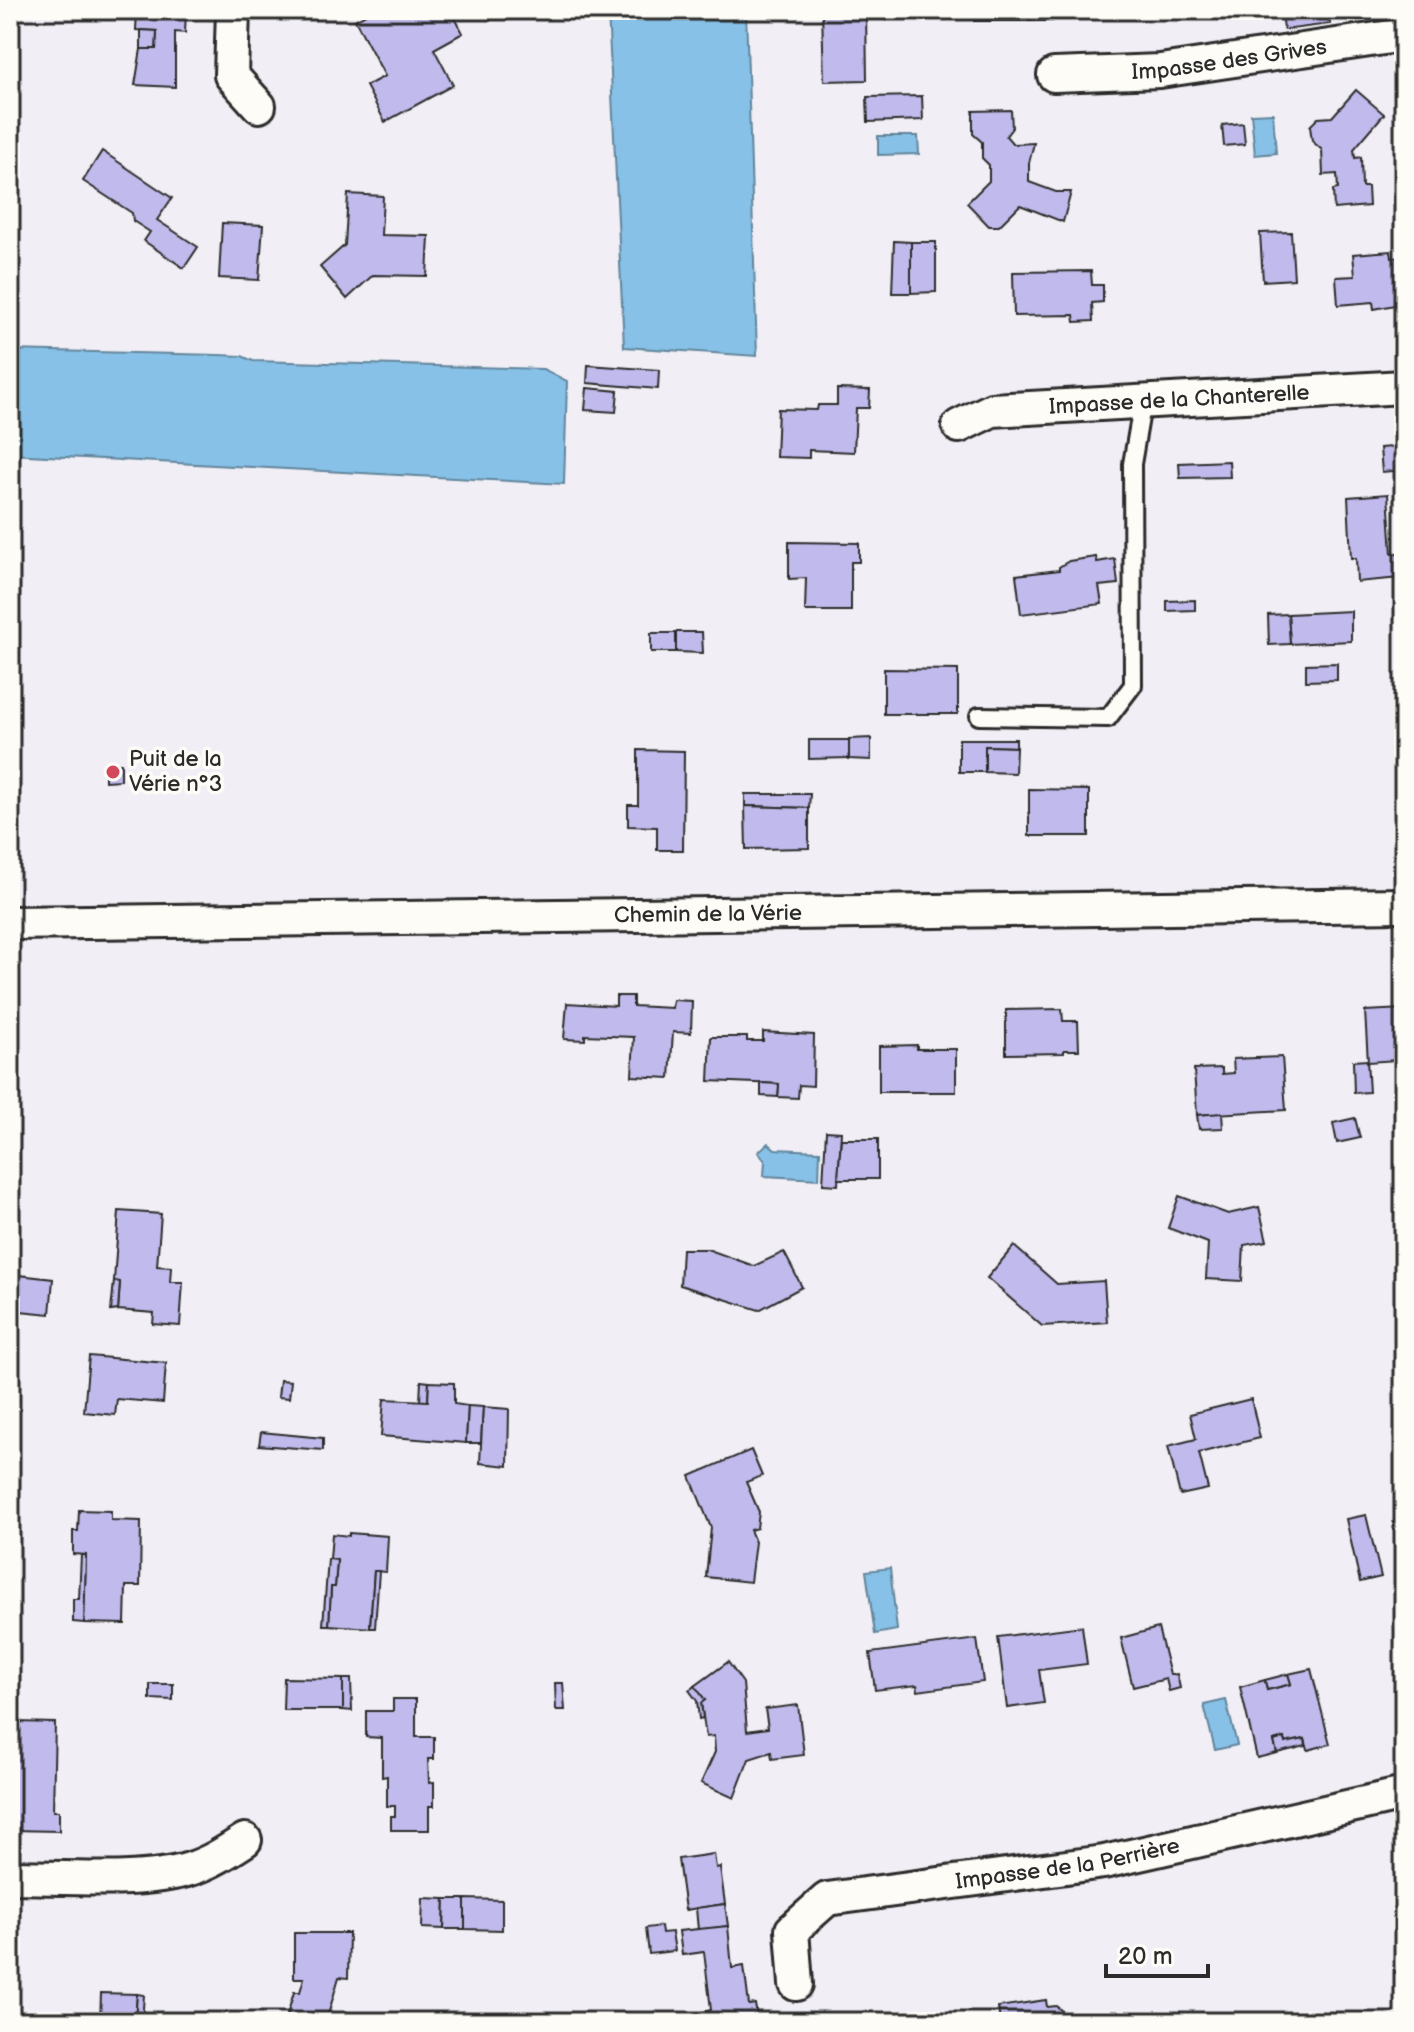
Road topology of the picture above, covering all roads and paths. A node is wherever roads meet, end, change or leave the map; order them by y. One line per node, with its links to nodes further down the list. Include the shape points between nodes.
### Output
1 (233, 10): 4 (street, via 231,75)
2 (1404, 35): 3 (street, Impasse des Grives, via 1160,71)
3 (1054, 75)
4 (259, 106)
5 (1404, 387): 6 (street, Impasse de la Chanterelle)
6 (1143, 400): 7 (street, Impasse de la Chanterelle, via 992,410); 8 (lane, via 1132,464 1133,685 1108,718)
7 (959, 426)
8 (979, 716)
9 (1404, 905): 10 (street, Chemin de la Vérie)
10 (10, 923)
11 (1404, 1794): 14 (street, Impasse de la Perrière, via 1104,1862 827,1899 792,1930)
12 (245, 1840): 13 (street, via 190,1869 148,1876)
13 (10, 1877)
14 (796, 1984)

